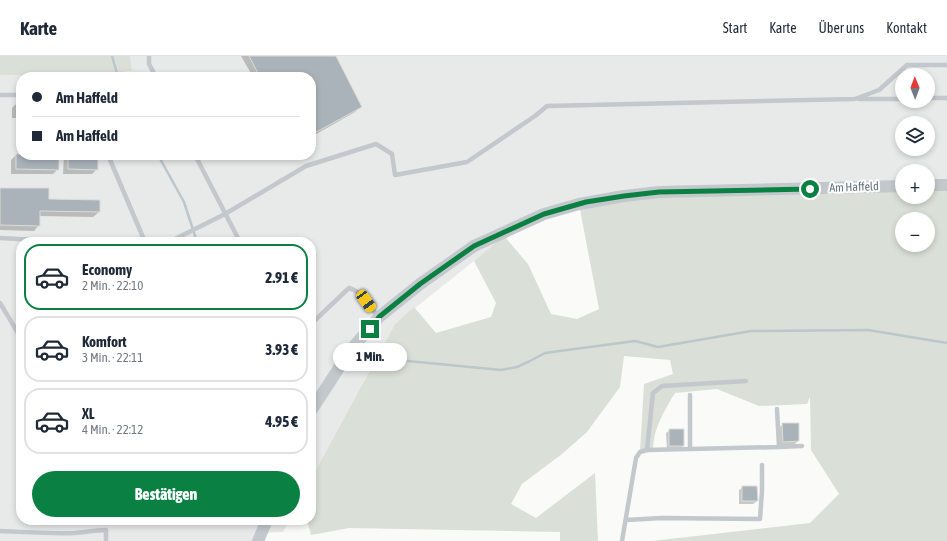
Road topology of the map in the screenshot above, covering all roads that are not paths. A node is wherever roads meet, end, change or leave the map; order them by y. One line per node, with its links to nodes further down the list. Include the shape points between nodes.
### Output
1 (148, 56): 3 (lane)
2 (947, 65): 8 (lane, via 907,65 879,90)
3 (153, 72)
4 (0, 94): 5 (lane)
5 (16, 95)
6 (935, 98): 7 (lane)
7 (947, 98)
8 (855, 99): 9 (lane); 15 (lane, via 547,106 467,162 395,175 392,154 376,144 306,166)
9 (895, 99)
10 (110, 160): 16 (lane)
11 (198, 160): 15 (lane)
12 (947, 185): 14 (street)
13 (895, 186): 22 (street, Am Haffeld, via 659,192 586,202 544,214 474,246)
14 (935, 186)
15 (225, 214): 17 (lane); 18 (lane)
16 (143, 237)
17 (179, 237)
18 (237, 237)
19 (0, 238): 20 (lane)
20 (16, 239)
21 (0, 303): 24 (lane)
22 (379, 317): 23 (lane, via 359,292 349,288); 27 (street, Am Haffeld, via 350,352)
23 (316, 319)
24 (16, 330)
25 (746, 381): 32 (lane, via 662,386 653,394)
26 (690, 395): 31 (lane)
27 (316, 403)
28 (777, 409): 29 (lane)
29 (779, 446): 30 (lane); 31 (lane)
30 (802, 446)
31 (690, 449): 32 (lane)
32 (647, 450): 34 (lane, via 640,452 636,458)
33 (762, 465): 34 (lane, via 760,519)
34 (626, 520): 39 (lane)
35 (265, 525): 38 (street)
36 (0, 531): 37 (lane, via 76,533 106,530)
37 (106, 541)
38 (258, 541)
39 (622, 541)

